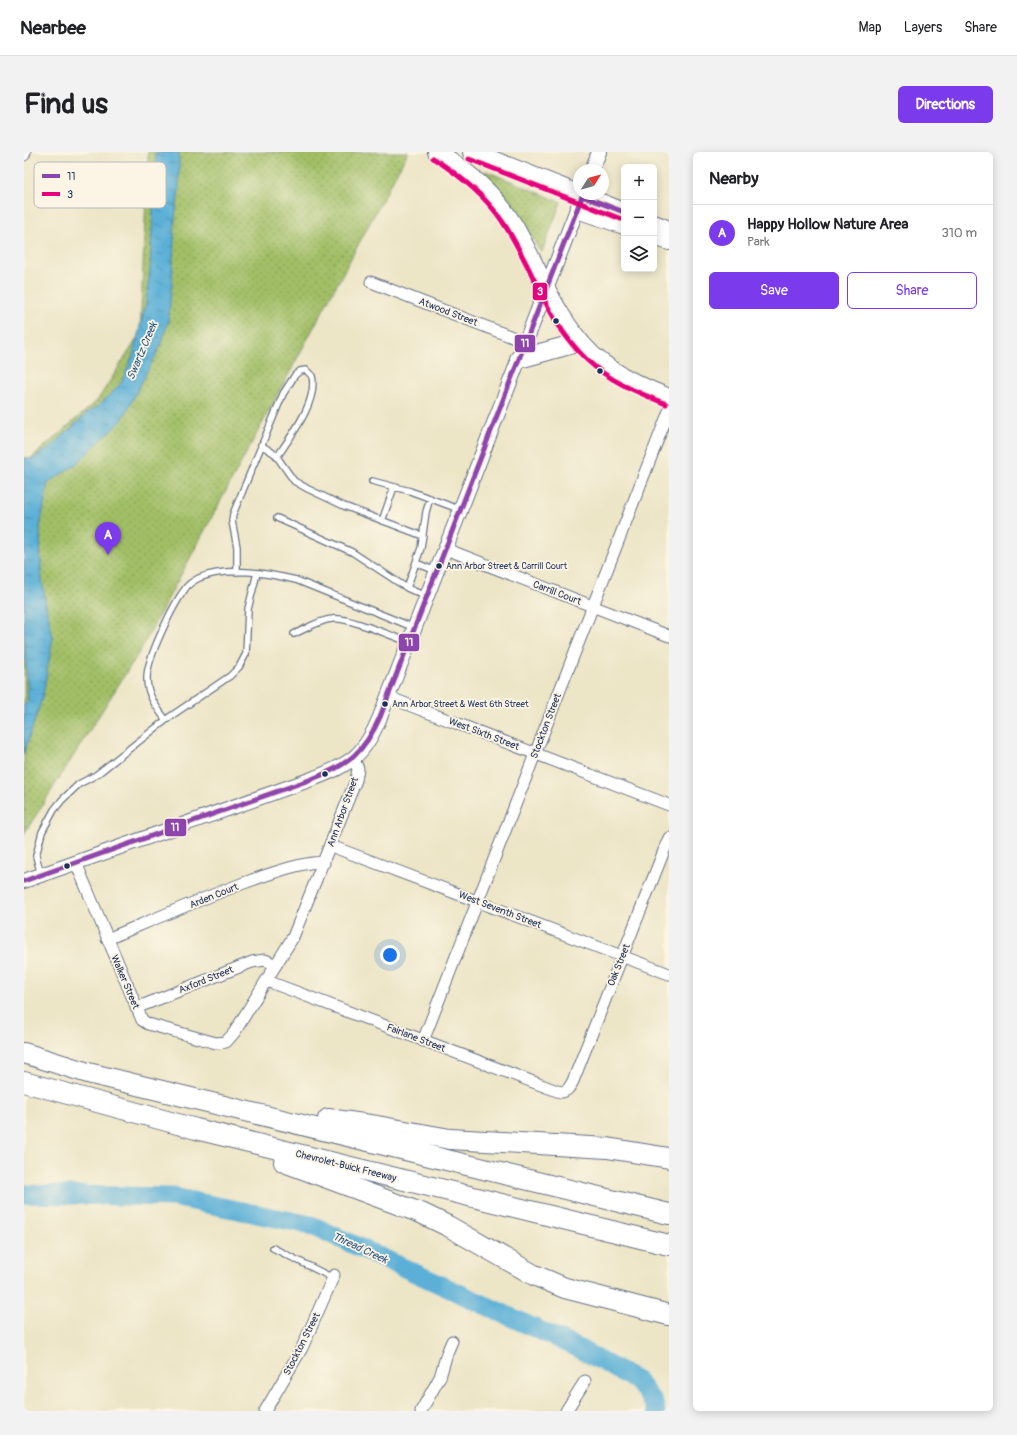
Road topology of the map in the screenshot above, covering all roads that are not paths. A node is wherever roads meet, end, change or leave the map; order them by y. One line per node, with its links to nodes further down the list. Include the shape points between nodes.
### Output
1 (25, 152): 5 (street)
2 (437, 152): 16 (main road, via 470,176 500,206)
3 (472, 152): 7 (main road)
4 (599, 152): 6 (street)
5 (24, 155)
6 (594, 164)
7 (573, 196)
8 (581, 200): 9 (main road); 10 (street); 16 (street)
9 (621, 211)
10 (621, 225)
11 (657, 225): 12 (main road)
12 (669, 230)
13 (657, 239): 14 (street)
14 (669, 243)
15 (371, 282): 17 (street, Atwood Street)
16 (546, 290): 17 (street); 18 (main road, via 563,320)
17 (526, 342): 19 (street)
18 (580, 342): 19 (main road); 20 (main road, via 616,373)
19 (519, 359): 27 (street)
20 (669, 398)
21 (669, 411): 38 (street, Stockton Street)
22 (260, 445): 23 (lane); 23 (lane, via 288,384 300,370 309,372 314,384 310,401); 34 (lane, via 232,521 237,547)
23 (277, 457): 29 (lane, via 299,484)
24 (372, 480): 25 (lane)
25 (394, 486): 26 (lane); 29 (lane)
26 (430, 498): 27 (lane); 30 (lane)
27 (461, 510): 31 (street)
28 (277, 518): 36 (lane, via 352,552)
29 (382, 521): 30 (lane)
30 (423, 536): 32 (lane)
31 (446, 549): 33 (street); 38 (street, Carrill Court)
32 (416, 563): 33 (lane); 36 (lane)
33 (437, 571): 37 (street)
34 (237, 572): 35 (lane); 44 (lane, via 207,576 192,582 180,596 163,631 150,660 146,680 152,700)
35 (257, 573): 39 (lane, via 296,580); 44 (lane, via 248,609 247,649 242,663 230,676)
36 (407, 588): 37 (lane)
37 (427, 598): 39 (street)
38 (593, 607): 41 (street, Carrill Court); 45 (street, Stockton Street)
39 (415, 628): 42 (street)
40 (294, 634): 42 (lane, via 326,620 337,619)
41 (669, 636)
42 (410, 642): 43 (street)
43 (388, 697): 45 (street, West Sixth Street); 46 (street, via 370,739)
44 (166, 720): 52 (lane, via 96,775 79,784 58,805 45,826 37,853 36,860)
45 (536, 754): 47 (street, West Sixth Street); 54 (street, Stockton Street)
46 (354, 759): 49 (street, Ann Arbor Street, via 358,769 356,780); 50 (street, via 312,779)
47 (669, 805)
48 (669, 838): 56 (street, Oak Street)
49 (331, 846): 51 (street, Ann Arbor Street); 54 (street, West Seventh Street)
50 (76, 862): 52 (street); 55 (street, Walker Street)
51 (324, 863): 55 (street, Arden Court, via 298,865 266,875); 57 (street, Ann Arbor Street, via 297,930)
52 (41, 875): 53 (street)
53 (24, 881)
54 (478, 901): 56 (street, West Seventh Street); 61 (street, Stockton Street)
55 (107, 939): 60 (street, Walker Street)
56 (622, 956): 58 (street, West Seventh Street); 65 (street, Oak Street, via 573,1081)
57 (276, 965): 59 (street, Ann Arbor Street); 60 (street, Axford Street, via 265,960 252,962)
58 (669, 974)
59 (267, 981): 61 (street, Fairlane Street); 62 (street, Ann Arbor Street, via 233,1036)
60 (136, 1008): 62 (street, Walker Street, via 142,1020 148,1024 216,1043)
61 (423, 1041): 65 (street, Fairlane Street, via 557,1091)
62 (226, 1042)
63 (24, 1053): 66 (highway, via 88,1073)
64 (24, 1082): 67 (highway, Chevrolet-Buick Freeway)
65 (566, 1091)
66 (229, 1106): 68 (highway, via 377,1126 450,1139 607,1148); 69 (highway)
67 (196, 1130): 70 (highway, Chevrolet-Buick Freeway); 73 (highway, via 421,1213 565,1288)
68 (669, 1158)
69 (669, 1214)
70 (669, 1245)
71 (273, 1248): 72 (lane)
72 (333, 1277): 76 (street, Stockton Street, via 302,1348)
73 (669, 1315)
74 (452, 1341): 77 (street, via 440,1377)
75 (585, 1381): 78 (street)
76 (265, 1411)
77 (421, 1411)
78 (566, 1411)

